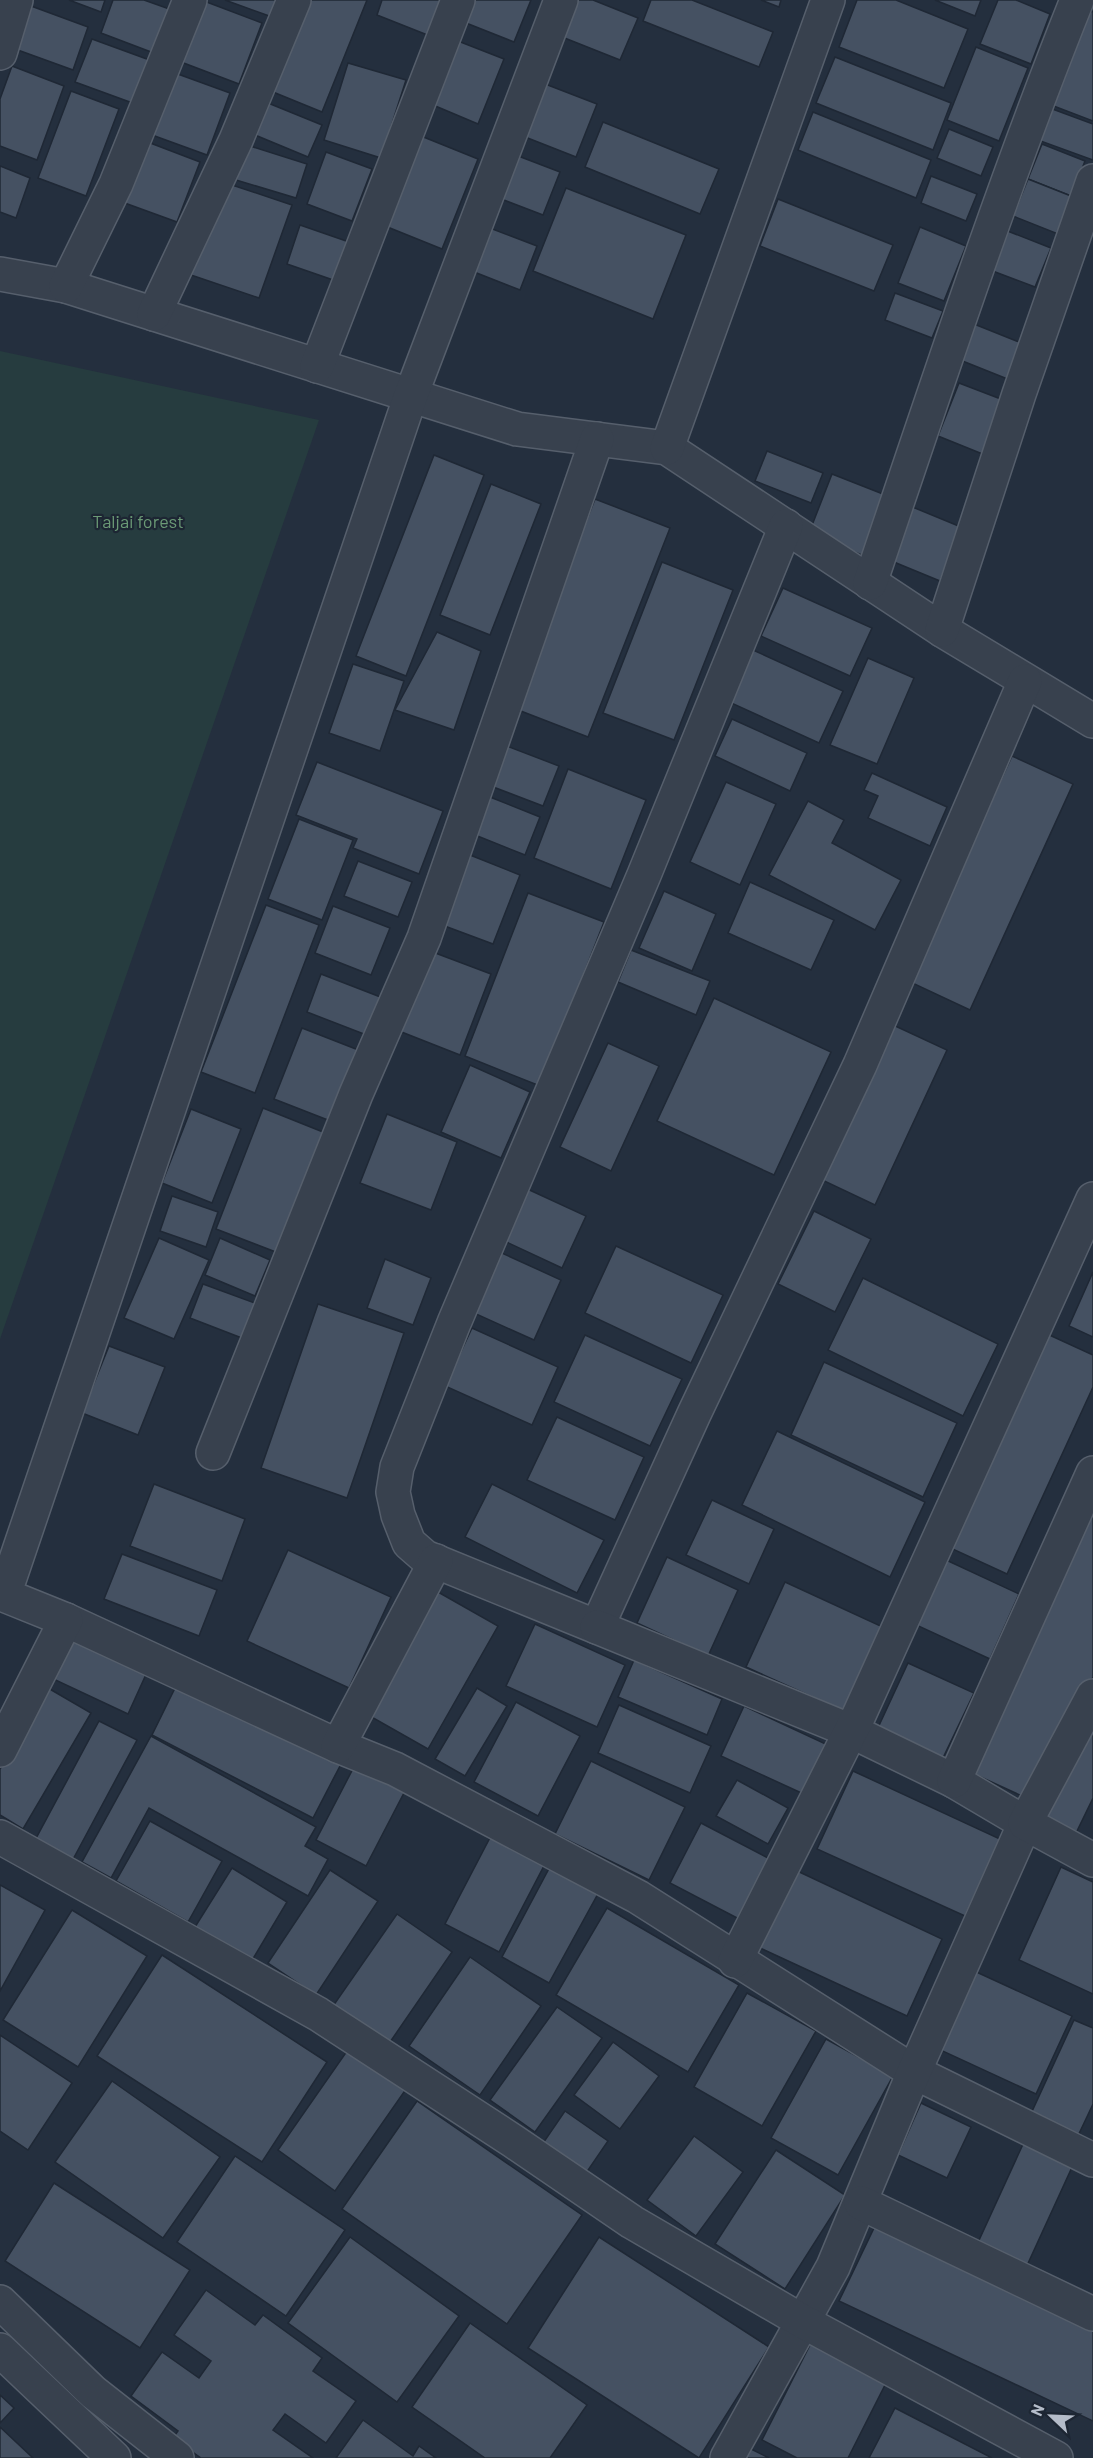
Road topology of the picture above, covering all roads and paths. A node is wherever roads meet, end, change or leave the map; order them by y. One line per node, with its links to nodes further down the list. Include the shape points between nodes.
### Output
1 (16, 0): 8 (street)
2 (190, 0): 11 (street, via 116,184)
3 (294, 0): 12 (street, via 236,140)
4 (458, 0): 13 (street)
5 (561, 0): 14 (street)
6 (828, 0): 16 (street)
7 (1077, 0): 18 (street, via 993,223)
8 (0, 53)
9 (1093, 181): 19 (street)
10 (0, 274): 11 (street)
11 (66, 286): 12 (street)
12 (154, 314): 13 (street)
13 (317, 366): 14 (street)
14 (411, 395): 15 (street, via 517,429); 26 (street, via 4,1595)
15 (597, 439): 16 (street); 23 (street, via 424,938 356,1094)
16 (667, 448): 17 (street)
17 (786, 526): 18 (street); 25 (street, via 397,1467 393,1492 409,1543 424,1557)
18 (870, 583): 19 (street)
19 (942, 630): 20 (street)
20 (1025, 681): 21 (street); 27 (street, via 860,1065)
21 (1093, 721)
22 (1093, 1199): 29 (street)
23 (213, 1453)
24 (1093, 1473): 32 (street)
25 (436, 1561): 27 (street); 30 (street)
26 (66, 1620): 30 (street); 31 (street)
27 (597, 1627): 29 (street)
28 (1093, 1696): 33 (street)
29 (851, 1731): 32 (street); 36 (street)
30 (338, 1746): 36 (street, via 395,1769 638,1897)
31 (0, 1750)
32 (954, 1781): 33 (street)
33 (1025, 1824): 35 (street); 37 (street)
34 (0, 1838): 42 (street, via 318,2014 632,2222)
35 (1093, 1860)
36 (735, 1961): 37 (street)
37 (914, 2072): 38 (street); 39 (street)
38 (1093, 2160)
39 (861, 2203): 41 (street); 42 (street, via 833,2267)
40 (0, 2302): 45 (street, via 93,2392)
41 (1093, 2314)
42 (802, 2321): 46 (street); 47 (street)
43 (0, 2350): 44 (street)
44 (114, 2458)
45 (177, 2458)
46 (727, 2458)
47 (1056, 2458)

